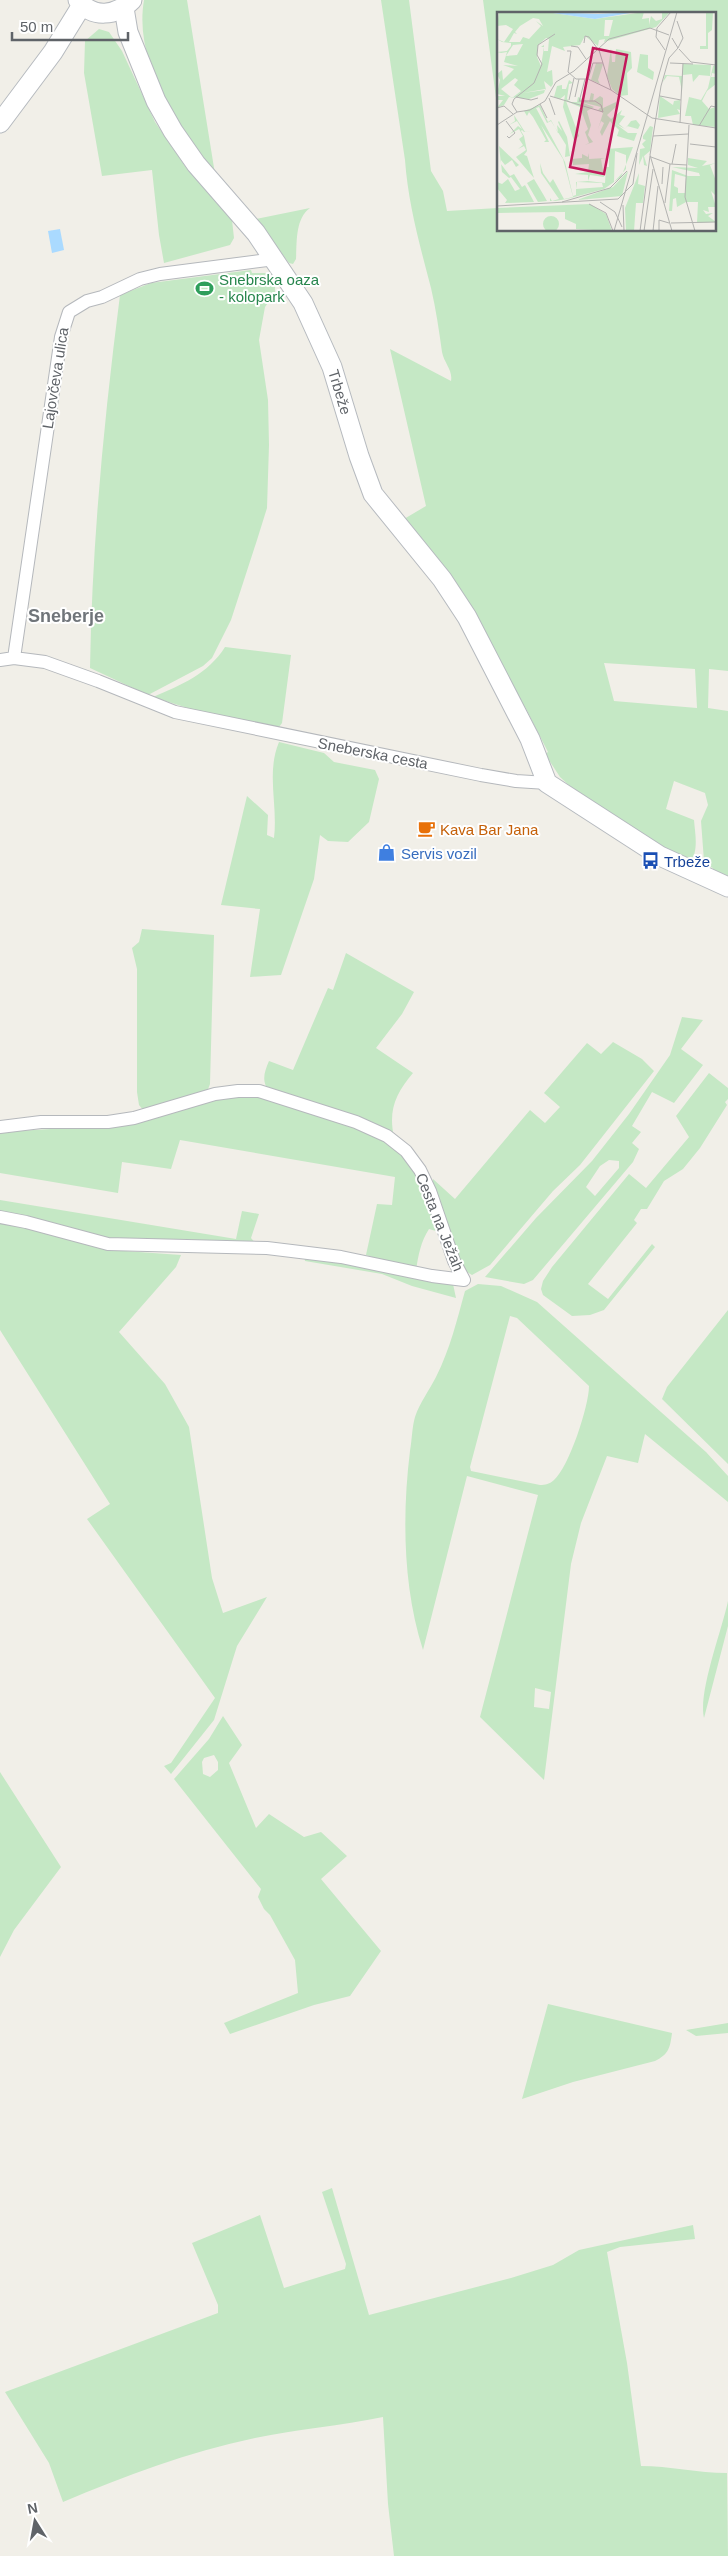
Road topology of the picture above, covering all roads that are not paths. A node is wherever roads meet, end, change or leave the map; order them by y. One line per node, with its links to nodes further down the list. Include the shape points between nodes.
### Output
1 (80, 3): 2 (street, via 91,12 102,14 114,13); 3 (street, via 53,52)
2 (128, 4): 4 (street, Trbeže, via 128,32 156,101 173,131 196,164)
3 (0, 123)
4 (275, 259): 5 (street, Lajovčeva ulica, via 140,279 86,301 69,312 61,337); 7 (street, Trbeže, via 303,303 324,346 363,470 374,494 442,579 467,617 530,739)
5 (14, 658): 6 (street, Sneberska cesta); 7 (street, Sneberska cesta, via 45,662 174,712 481,775)
6 (0, 660)
7 (547, 782): 8 (street, Sneberska cesta, via 660,856)
8 (728, 887)
9 (0, 1127): 10 (street, Cesta na Ježah, via 40,1122 108,1122 238,1091 258,1091 356,1122 387,1136 406,1151 420,1170 464,1280 341,1257 267,1248 108,1244)
10 (0, 1217)

